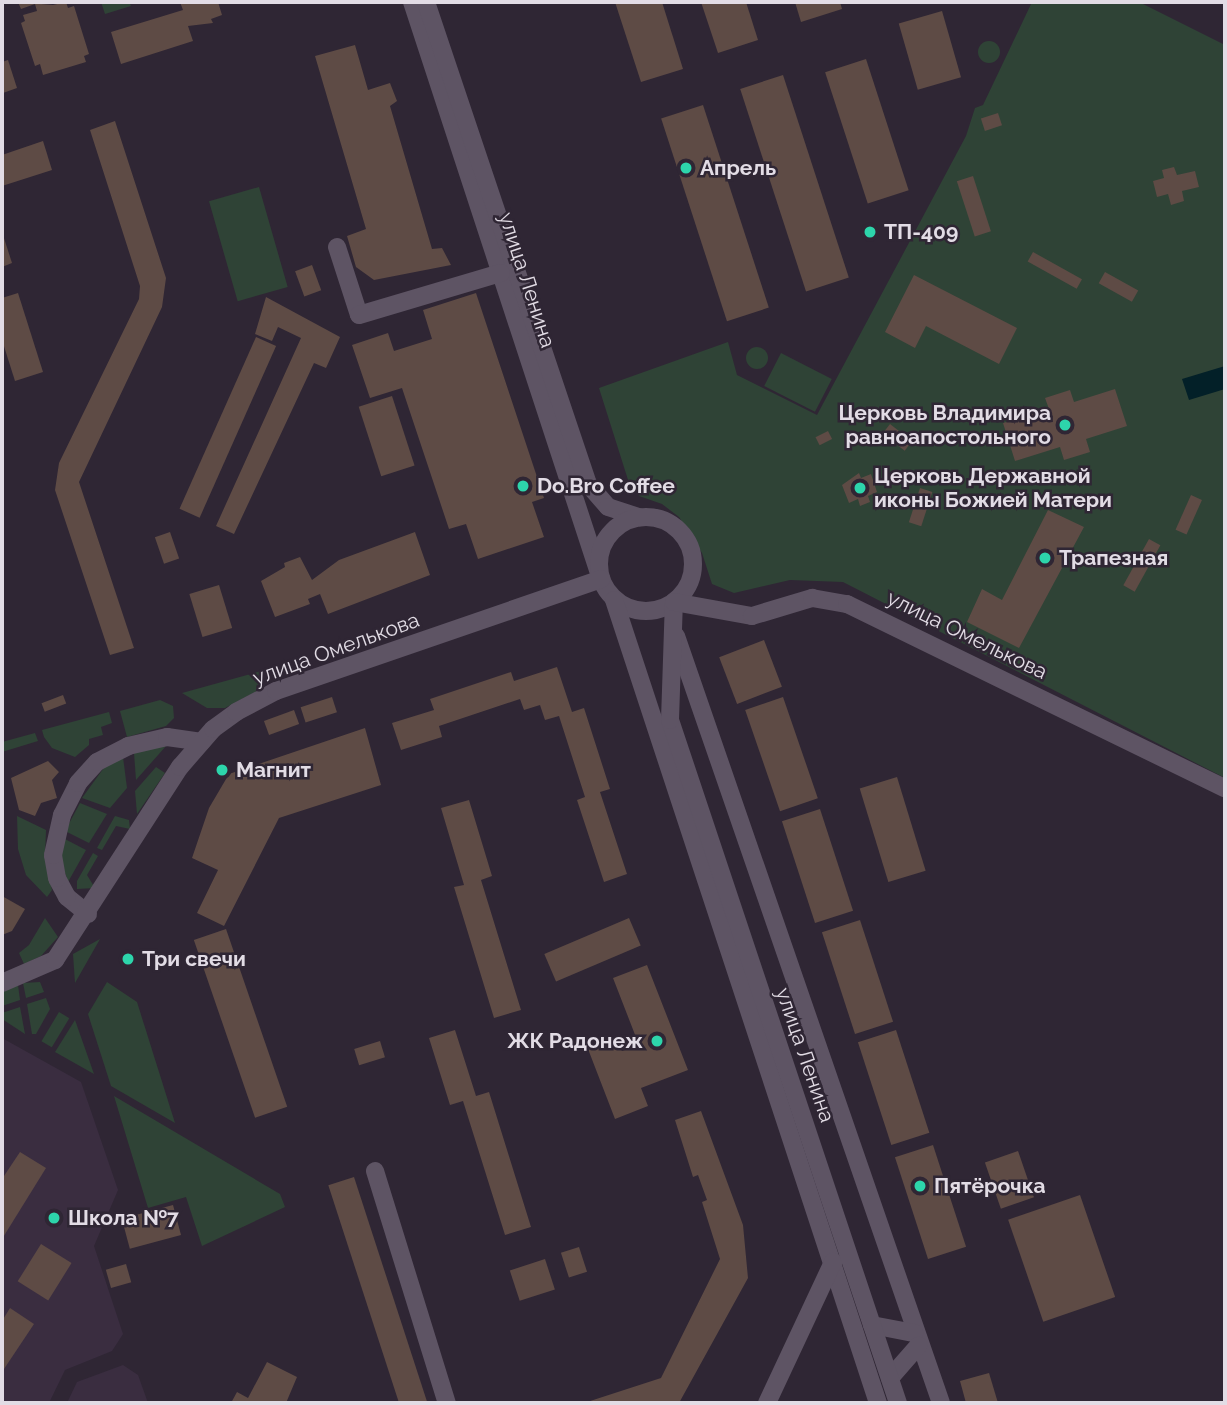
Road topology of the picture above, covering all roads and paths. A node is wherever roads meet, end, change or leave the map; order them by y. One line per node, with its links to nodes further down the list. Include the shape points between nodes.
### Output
1 (412, 2): 4 (street, улица Ленина)
2 (426, 2): 5 (street, улица Ленина, via 588,484 608,507)
3 (337, 247): 4 (street, via 359,315)
4 (501, 273): 6 (street, улица Ленина)
5 (639, 517): 6 (street, via 612,530 598,558); 8 (street, via 668,522 689,544 692,576)
6 (600, 576): 7 (street); 11 (street, улица Омелькова, via 276,691 236,712)
7 (614, 600): 8 (street, via 644,611); 10 (street)
8 (674, 602): 9 (street); 12 (street, улица Омелькова, via 752,616 811,598 848,604)
9 (674, 632): 10 (street); 18 (street)
10 (663, 722): 16 (street, улица Ленина); 17 (street, улица Ленина)
11 (202, 742): 13 (street, улица Омелькова, via 136,832); 13 (street, via 167,737 128,746 97,761 78,783 62,815 53,855 57,878 68,897)
12 (1225, 788)
13 (88, 914): 14 (street, улица Омелькова, via 55,960)
14 (2, 983)
15 (375, 1171): 20 (street)
16 (833, 1262): 21 (street); 22 (street, улица Ленина)
17 (872, 1325): 18 (street); 19 (street, улица Ленина)
18 (916, 1340): 19 (street); 24 (street)
19 (890, 1378): 23 (street, улица Ленина)
20 (447, 1403)
21 (767, 1403)
22 (878, 1403)
23 (898, 1403)
24 (941, 1403)

